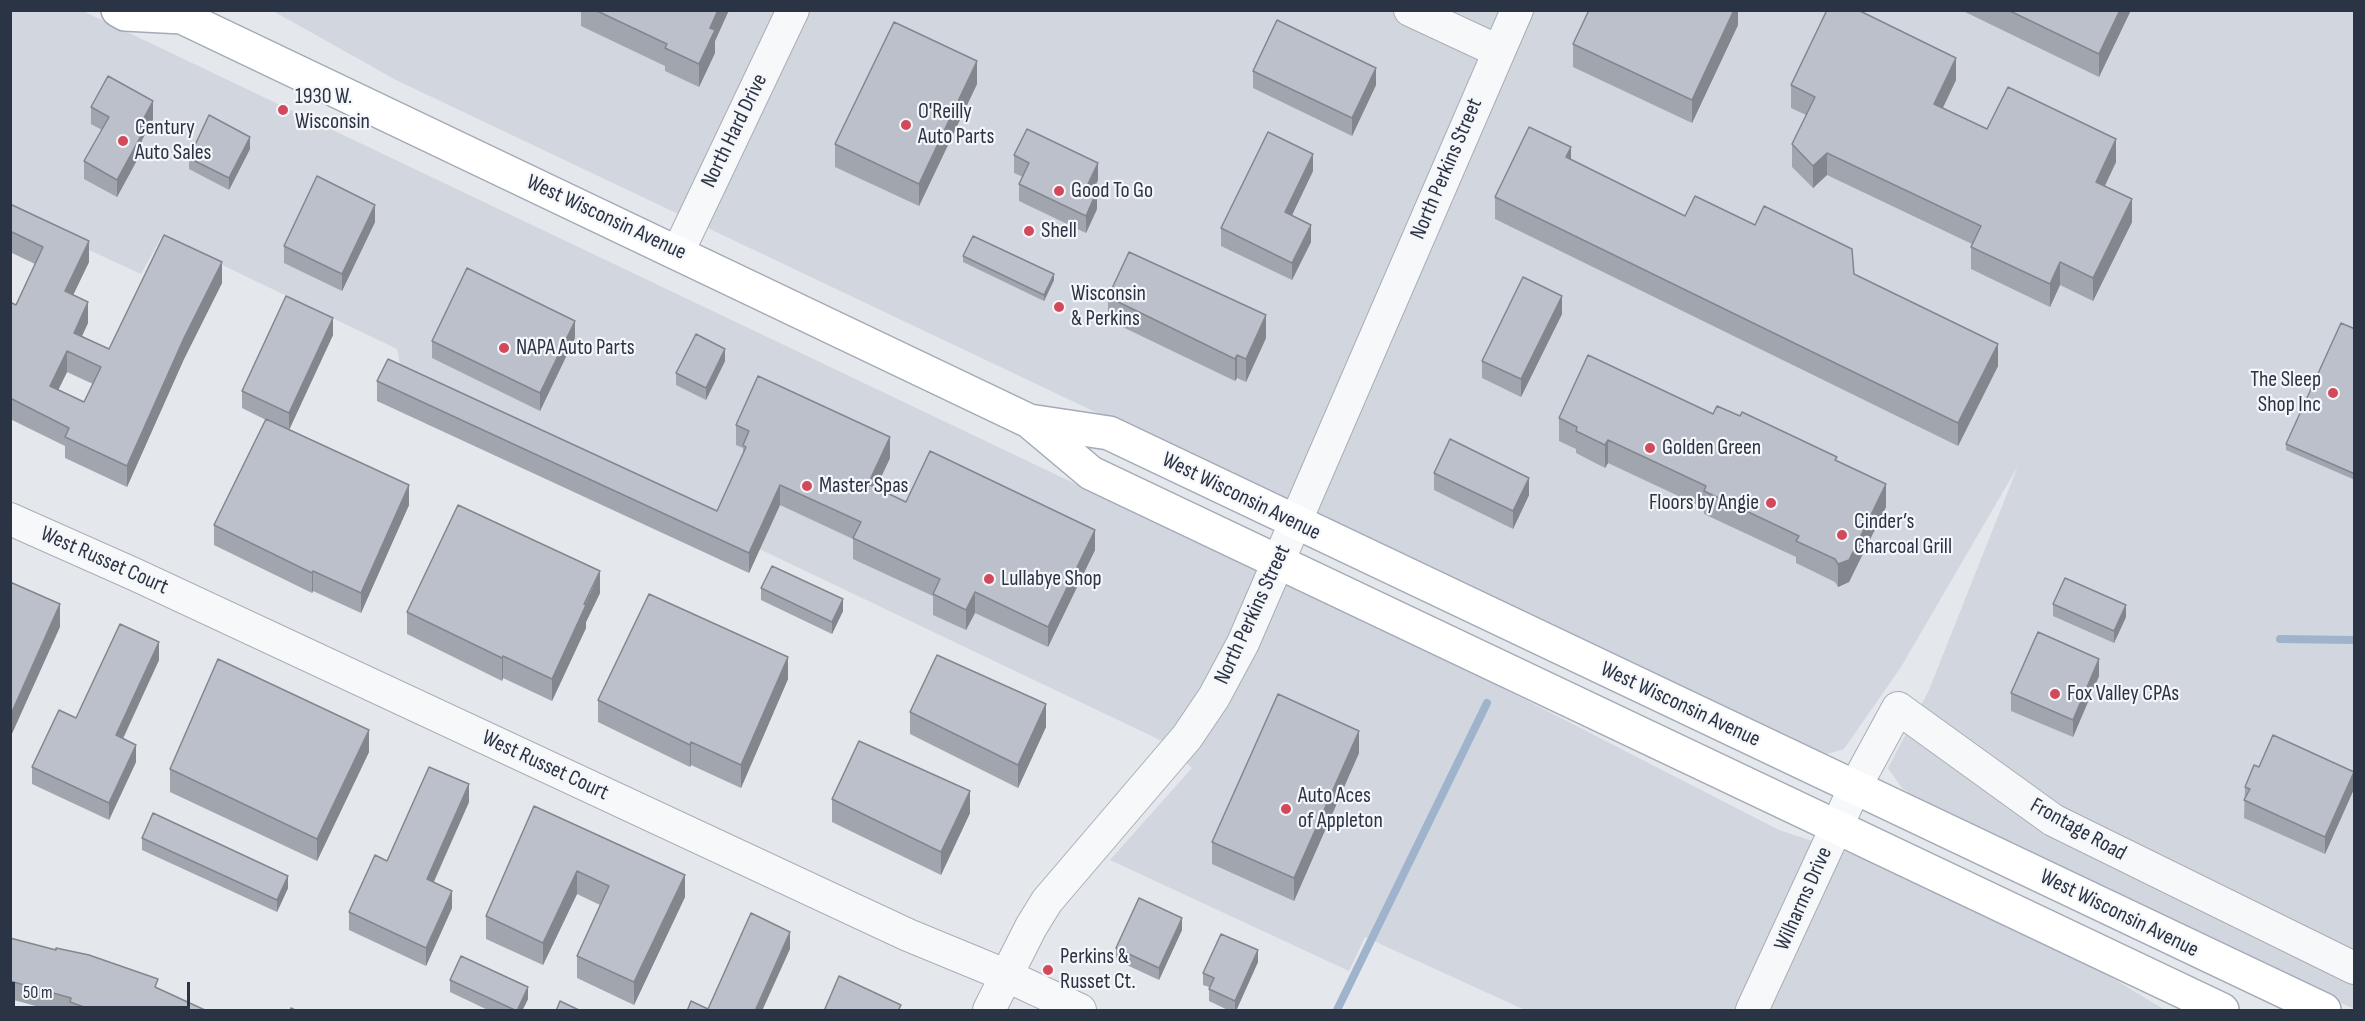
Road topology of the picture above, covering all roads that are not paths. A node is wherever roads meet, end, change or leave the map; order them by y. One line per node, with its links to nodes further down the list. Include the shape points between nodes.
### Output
1 (118, 10): 5 (main road, West Wisconsin Avenue, via 125,14)
2 (794, 10): 7 (street, North Hard Drive)
3 (1410, 10): 6 (street)
4 (1517, 10): 6 (street, North Perkins Street)
5 (179, 14): 7 (main road, West Wisconsin Avenue)
6 (1498, 51): 10 (street, North Perkins Street)
7 (678, 252): 8 (main road, West Wisconsin Avenue)
8 (1029, 421): 10 (main road, West Wisconsin Avenue, via 1109,433); 11 (main road, West Wisconsin Avenue, via 1091,473)
9 (10, 519): 15 (street, West Russet Court, via 136,574 908,935)
10 (1295, 523): 11 (street, North Perkins Street); 12 (main road, West Wisconsin Avenue)
11 (1279, 561): 13 (main road, West Wisconsin Avenue); 15 (street, North Perkins Street, via 1243,643 1199,719 1047,901)
12 (1855, 787): 13 (street, Wilharms Drive); 14 (street, Frontage Road, via 1898,708 2053,820); 20 (main road, West Wisconsin Avenue)
13 (1836, 826): 18 (street, Wilharms Drive); 19 (main road, West Wisconsin Avenue)
14 (2355, 968)
15 (1005, 975): 16 (street, North Perkins Street); 17 (street, West Russet Court)
16 (989, 1011)
17 (1080, 1011)
18 (1752, 1011)
19 (2222, 1011)
20 (2324, 1011)

